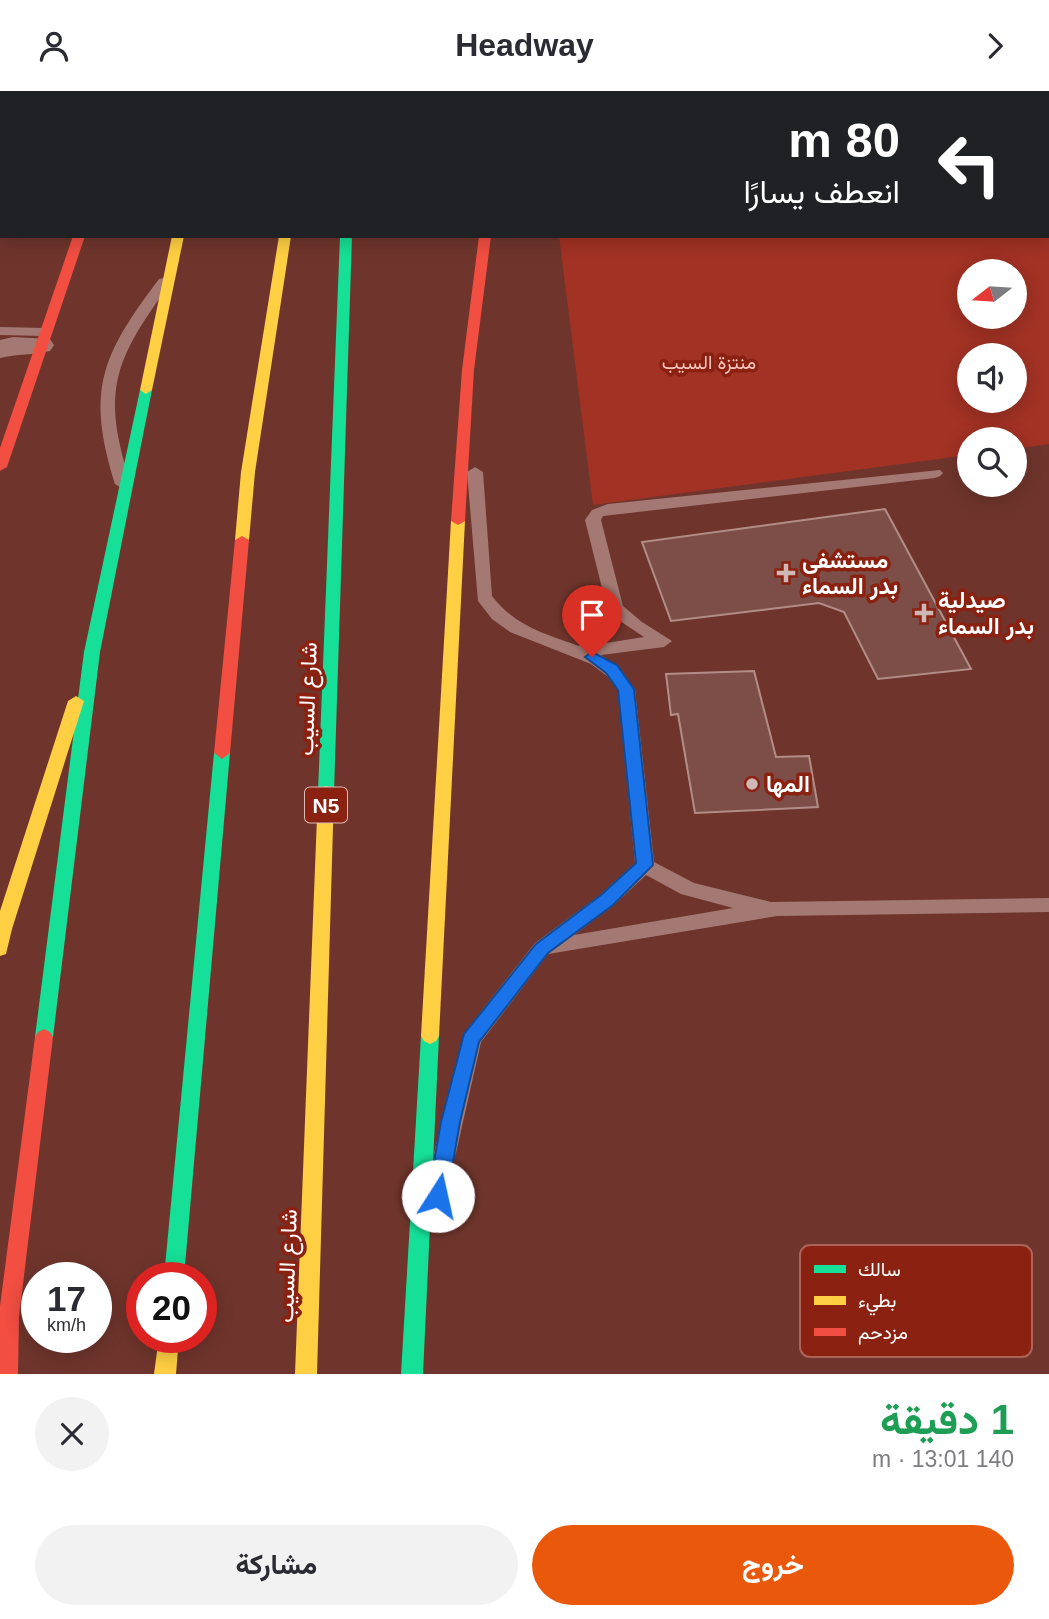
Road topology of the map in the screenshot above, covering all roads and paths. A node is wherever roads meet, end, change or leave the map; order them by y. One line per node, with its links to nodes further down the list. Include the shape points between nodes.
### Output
1 (78, 238): 9 (main road)
2 (178, 238): 7 (main road)
3 (285, 238): 23 (main road, via 248,472)
4 (346, 238): 27 (main road, شارع السيب / N5)
5 (469, 238): 11 (main road)
6 (485, 238): 11 (main road)
7 (171, 274): 14 (main road); 14 (lane, via 133,321 117,351 108,383 104,414)
8 (0, 331): 9 (lane)
9 (43, 339): 10 (street); 12 (main road)
10 (0, 350)
11 (468, 370): 17 (lane, via 484,597 501,620 515,629); 28 (main road)
12 (0, 467)
13 (934, 473): 15 (lane, via 597,513 593,520)
14 (126, 493): 16 (main road)
15 (615, 608): 17 (lane, via 602,632); 17 (lane, via 664,641)
16 (92, 652): 21 (main road); 25 (main road, via 9,1317)
17 (581, 654): 18 (lane, via 612,669 626,689)
18 (645, 865): 20 (lane, via 700,895); 22 (lane)
19 (1049, 905): 20 (lane)
20 (777, 909): 22 (lane)
21 (0, 949)
22 (542, 949): 28 (lane, via 471,1039 450,1122)
23 (175, 1262)
24 (167, 1353): 26 (main road)
25 (7, 1374)
26 (165, 1374)
27 (306, 1374)
28 (413, 1374)

